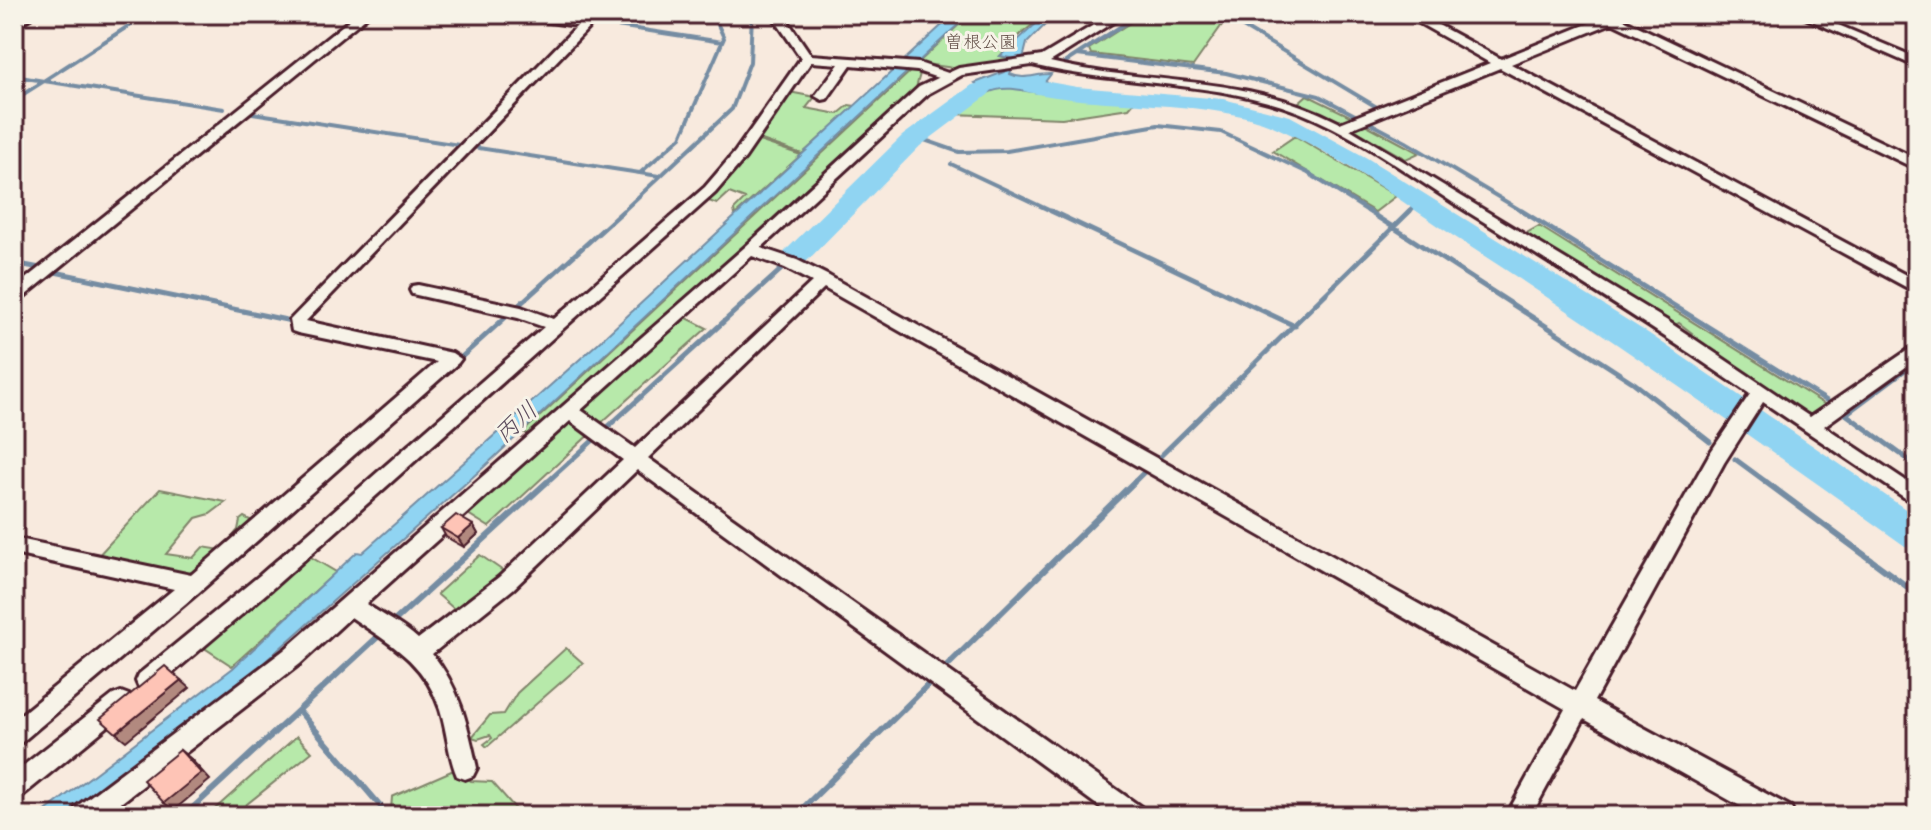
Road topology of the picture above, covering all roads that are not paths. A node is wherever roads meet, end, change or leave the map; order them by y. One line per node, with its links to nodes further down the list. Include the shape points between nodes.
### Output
1 (27, 14): 11 (main road)
2 (364, 14): 26 (street)
3 (522, 14): 10 (street)
4 (777, 14): 13 (street)
5 (1086, 14): 12 (street)
6 (1120, 14): 12 (street)
7 (1409, 14): 17 (street)
8 (1802, 14): 15 (street)
9 (1613, 18): 17 (street); 21 (street)
10 (591, 19): 35 (street, via 298,322 298,327 452,359)
11 (14, 22)
12 (1107, 22): 16 (street, via 1059,53)
13 (807, 58): 14 (street); 27 (street, via 720,180)
14 (847, 62): 18 (street, via 919,67); 19 (street)
15 (1917, 63)
16 (1029, 64): 18 (street); 20 (street, via 1255,95 1297,107)
17 (1501, 65): 20 (street); 24 (street)
18 (945, 76): 22 (street)
19 (822, 96)
20 (1340, 128): 29 (street, via 1580,274)
21 (1917, 164)
22 (750, 250): 23 (street, via 787,262); 30 (street)
23 (821, 283): 32 (street); 38 (street)
24 (1917, 288)
25 (418, 290): 27 (street)
26 (14, 296)
27 (555, 325): 41 (street, via 267,581)
28 (1917, 350): 31 (street)
29 (1760, 392): 31 (street); 38 (street)
30 (569, 411): 32 (street, via 601,430); 36 (street)
31 (1811, 425): 33 (street)
32 (632, 460): 37 (street, via 506,583); 43 (street)
33 (1917, 498)
34 (14, 546): 35 (street)
35 (189, 588): 39 (street)
36 (350, 605): 37 (street); 42 (street, via 256,688)
37 (418, 652): 40 (street, via 447,692)
38 (1580, 705): 44 (street); 45 (street)
39 (14, 734)
40 (465, 768)
41 (14, 788)
42 (85, 816)
43 (1132, 816)
44 (1518, 816)
45 (1782, 816)

